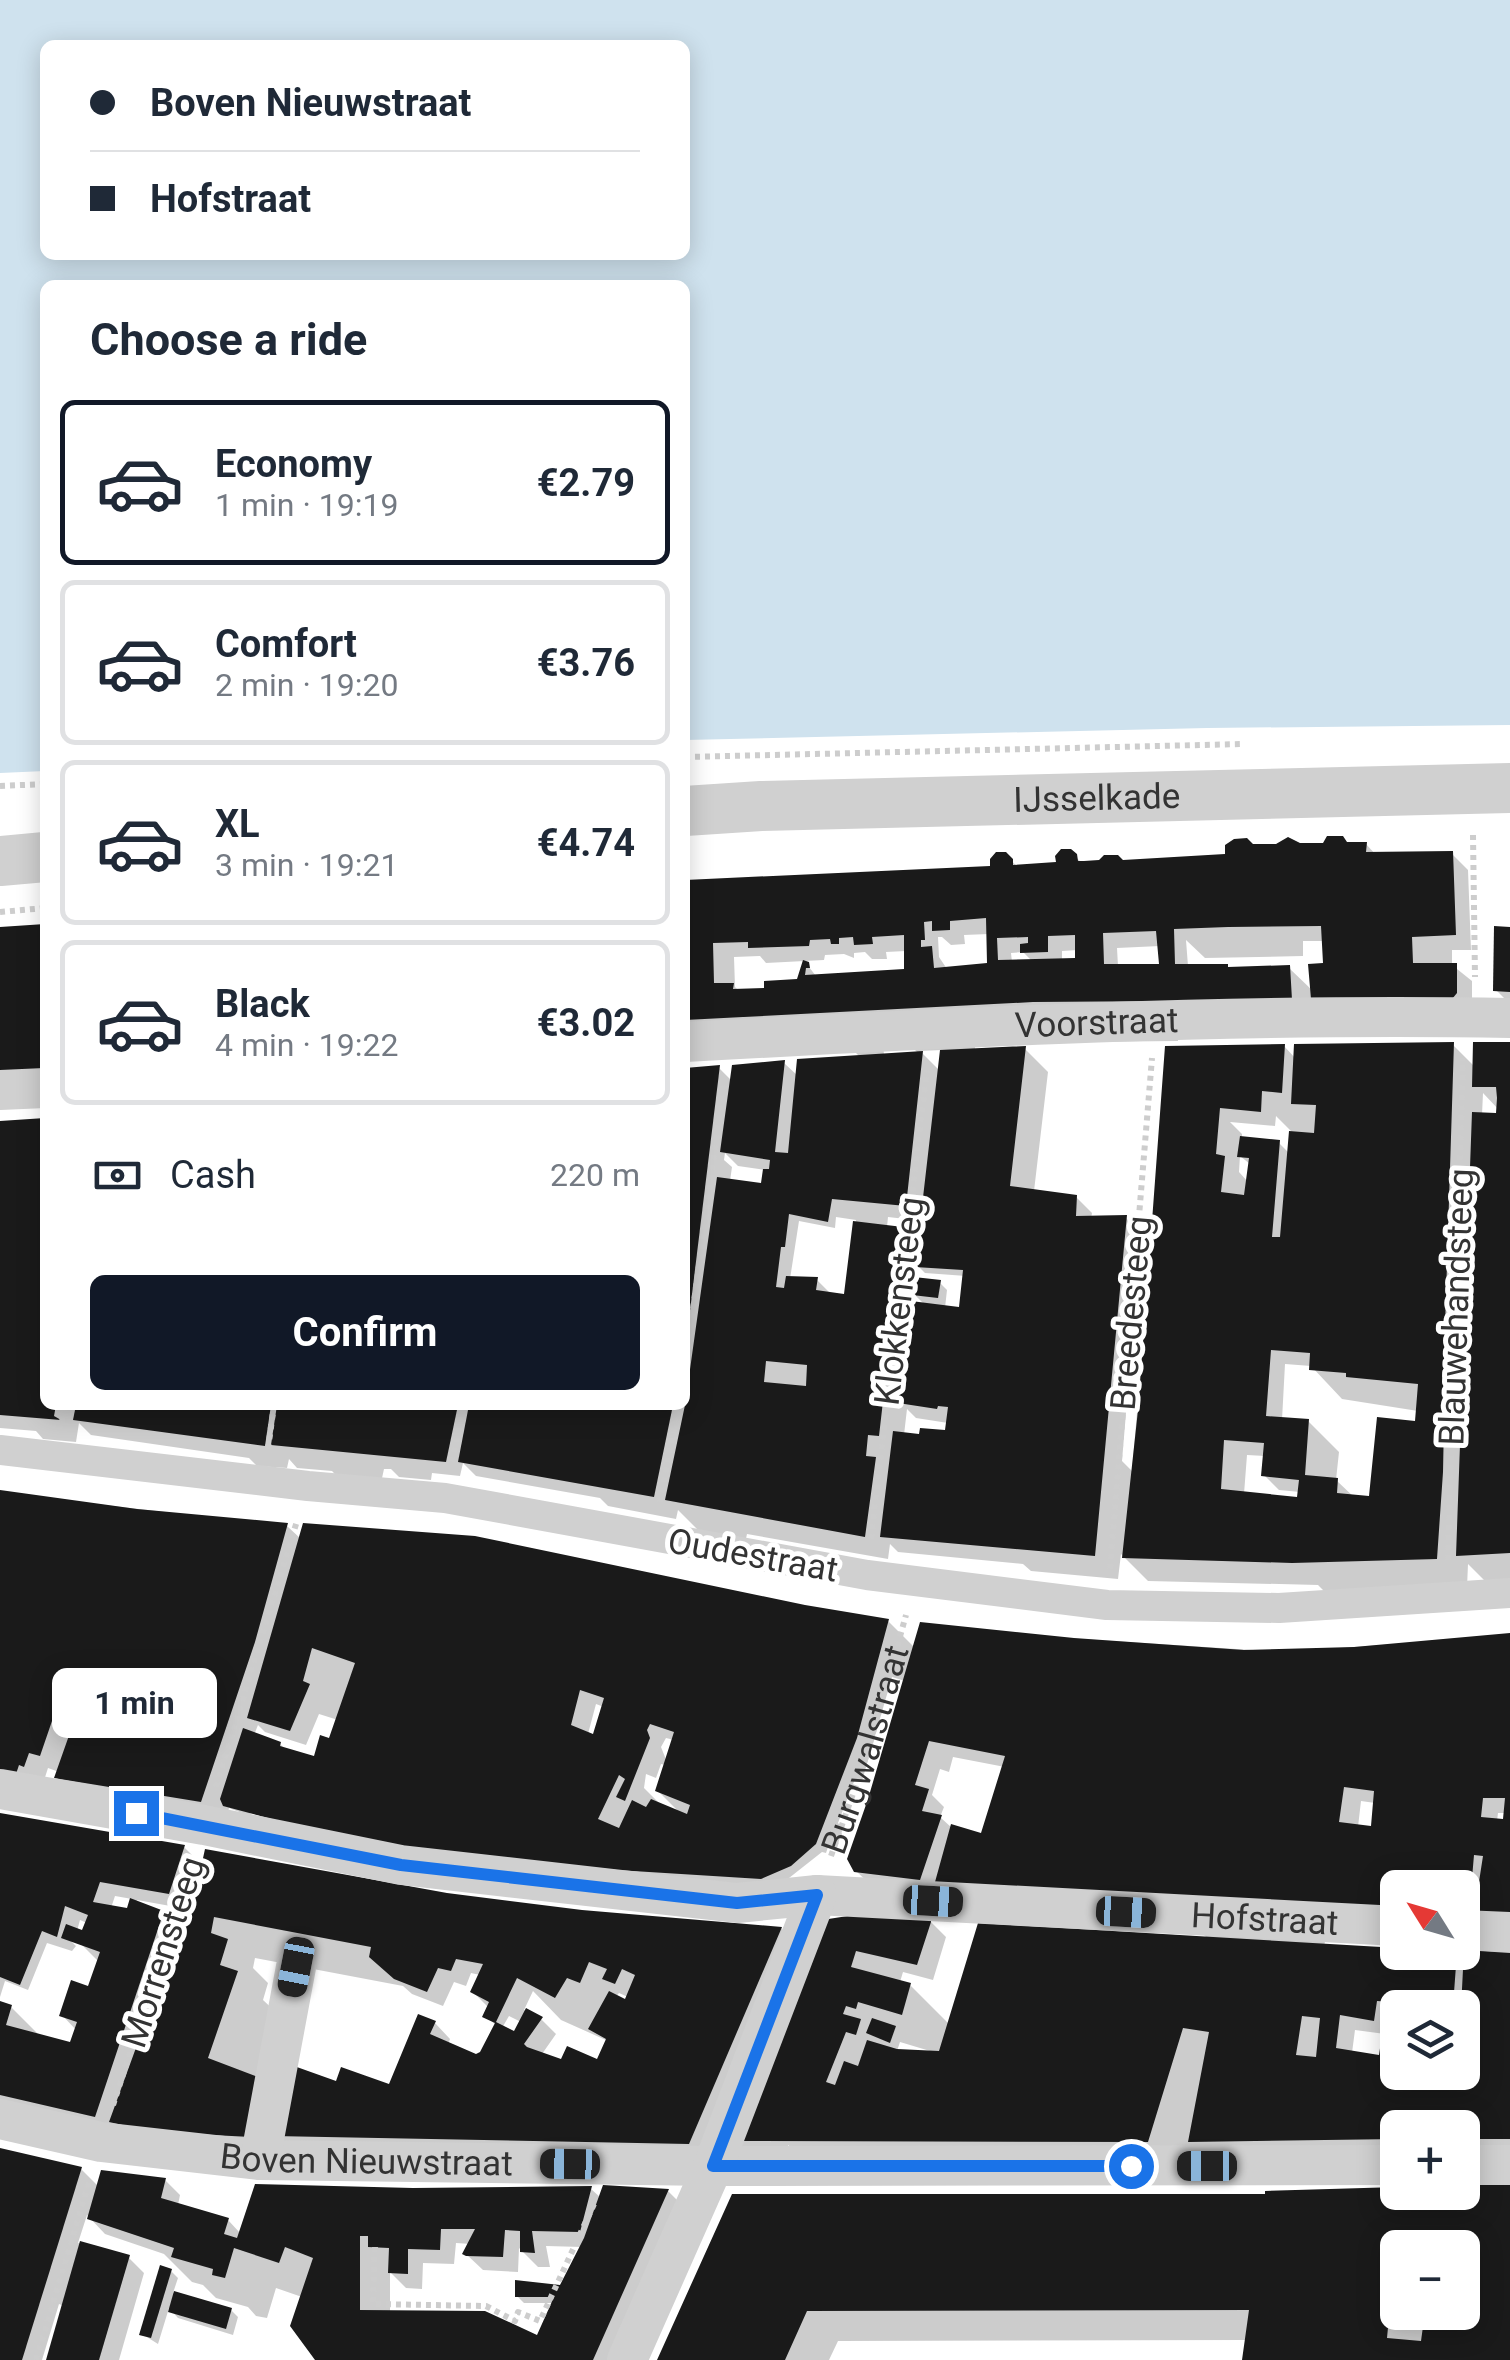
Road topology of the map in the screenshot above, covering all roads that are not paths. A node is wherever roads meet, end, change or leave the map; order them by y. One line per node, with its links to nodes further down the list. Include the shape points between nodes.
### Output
1 (1490, 788): 2 (street, IJsselkade)
2 (690, 811)
3 (40, 857): 4 (street)
4 (0, 861)
5 (1510, 1018): 6 (street, Voorstraat, via 932,1026)
6 (690, 1042)
7 (40, 1088): 8 (street)
8 (0, 1090)
9 (0, 1450): 10 (street, Oudestraat, via 445,1498 867,1575 1107,1605 1279,1608)
10 (1510, 1594)
11 (0, 1789): 12 (street, Hofstraat, via 421,1867 737,1903)
12 (817, 1895): 13 (street, Hofstraat); 22 (street, Burgwalstraat)
13 (1380, 1925)
14 (1480, 1931): 15 (street)
15 (1510, 1932)
16 (296, 1967): 18 (street)
17 (0, 2119): 18 (street, Boven Nieuwstraat, via 102,2142)
18 (260, 2160): 22 (street, Boven Nieuwstraat)
19 (1380, 2165): 22 (street, Boven Nieuwstraat)
20 (1480, 2165): 21 (street)
21 (1510, 2165)
22 (713, 2166): 23 (street, Burgwalstraat)
23 (627, 2360)

